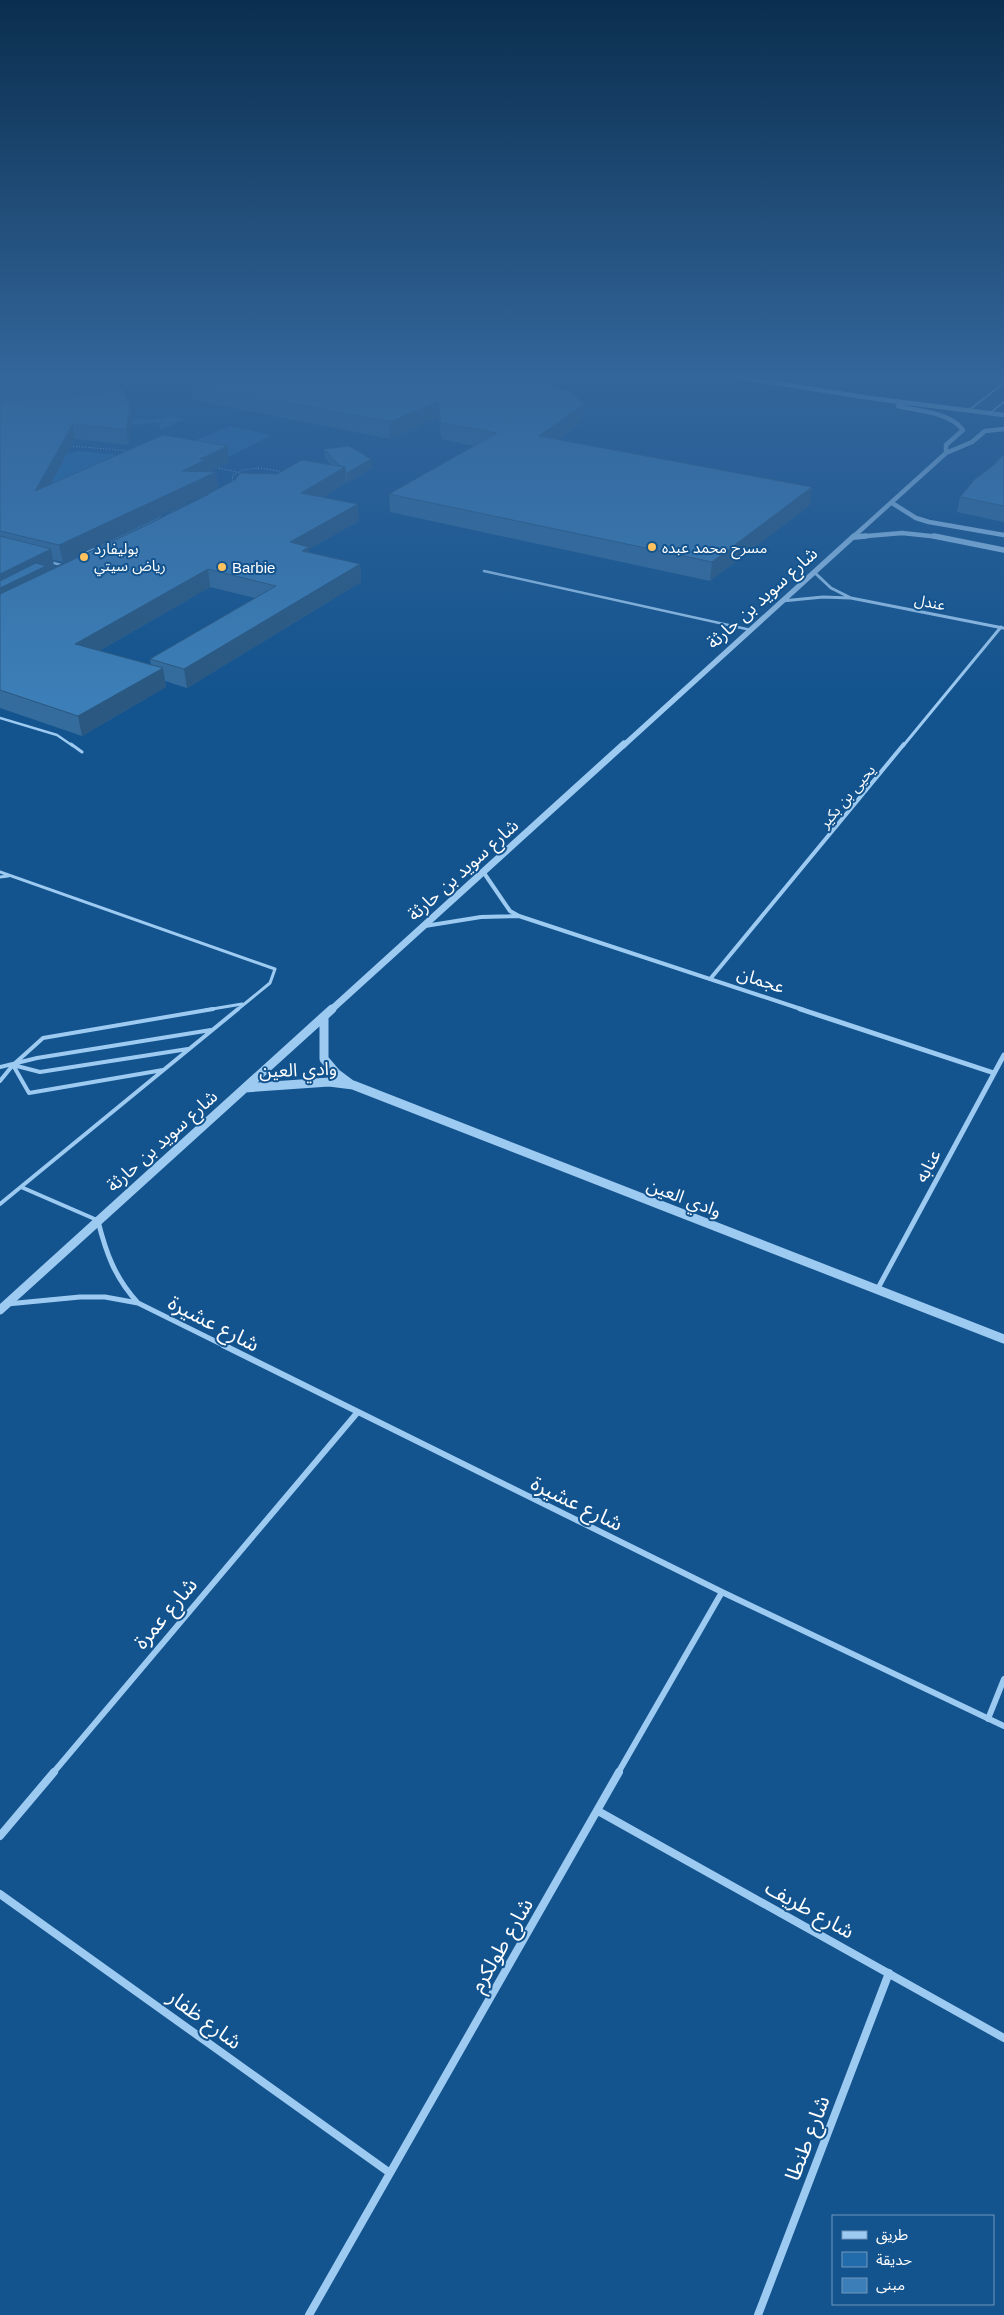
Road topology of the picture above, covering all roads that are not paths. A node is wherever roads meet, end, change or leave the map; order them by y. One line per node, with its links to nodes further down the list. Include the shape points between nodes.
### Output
1 (916, 481): 2 (street, شارع سويد بن حارثة)
2 (892, 503): 3 (street, via 929,522); 4 (street, شارع سويد بن حارثة)
3 (1004, 535)
4 (854, 537): 6 (street, via 911,534); 15 (street, شارع سويد بن حارثة)
5 (102, 546): 7 (street)
6 (1004, 550)
7 (85, 554): 8 (street); 9 (street)
8 (92, 556)
9 (77, 557)
10 (44, 560): 12 (street)
11 (69, 561): 12 (street)
12 (61, 565): 13 (street)
13 (53, 569)
14 (484, 571): 19 (lane)
15 (814, 572): 16 (street, عندل, via 831,588); 17 (street, شارع سويد بن حارثة)
16 (851, 598): 17 (street, عندل); 18 (street, عندل)
17 (782, 601): 19 (street, شارع سويد بن حارثة)
18 (1002, 628): 28 (street, يحيى بن بكير)
19 (751, 630): 23 (street, شارع سويد بن حارثة)
20 (0, 718): 21 (lane, via 57,735)
21 (82, 752)
22 (0, 872): 24 (lane)
23 (484, 873): 26 (street, عجمان, via 510,911); 27 (street, شارع سويد بن حارثة)
24 (10, 875): 25 (lane); 29 (lane, via 275,969 270,983)
25 (0, 877)
26 (519, 916): 27 (street, عجمان, via 481,917); 28 (street, عجمان)
27 (425, 926): 30 (street, شارع سويد بن حارثة)
28 (711, 978): 37 (street, عجمان)
29 (245, 1004): 31 (lane); 34 (lane, via 43,1038)
30 (324, 1018): 39 (street, وادي العين, via 324,1059); 40 (street, شارع سويد بن حارثة)
31 (214, 1029): 32 (lane); 34 (lane, via 37,1058)
32 (190, 1049): 34 (lane, via 40,1072); 36 (lane)
33 (1004, 1056): 37 (street, عنابه)
34 (13, 1065): 35 (lane); 36 (lane, via 29,1093); 38 (lane)
35 (0, 1067)
36 (165, 1069): 41 (lane)
37 (994, 1073): 44 (street, عنابه)
38 (0, 1081)
39 (353, 1085): 40 (street, وادي العين, via 329,1082); 44 (street, وادي العين)
40 (245, 1088): 43 (street, شارع سويد بن حارثة)
41 (21, 1187): 42 (lane); 43 (lane)
42 (0, 1204)
43 (98, 1221): 45 (street, شارع عشيرة, via 109,1264 122,1287); 46 (street, شارع سويد بن حارثة)
44 (877, 1291): 47 (street, وادي العين)
45 (138, 1303): 46 (street, شارع عشيرة, via 105,1297 80,1297); 48 (street, شارع عشيرة)
46 (3, 1307)
47 (1004, 1339)
48 (357, 1413): 49 (street, شارع عشيرة); 54 (street, شارع عمرة)
49 (722, 1592): 51 (street, شارع عشيرة); 53 (street, شارع طولكرم)
50 (1004, 1679): 51 (street)
51 (988, 1719): 52 (street, شارع عشيرة)
52 (1004, 1726)
53 (598, 1811): 56 (street, شارع طريف); 58 (street, شارع طولكرم)
54 (0, 1836)
55 (0, 1894): 58 (street, شارع ظفار)
56 (889, 1973): 57 (street, شارع طريف); 60 (street, شارع طنطا)
57 (1004, 2038)
58 (390, 2173): 59 (street, شارع طولكرم)
59 (309, 2315)
60 (758, 2315)

